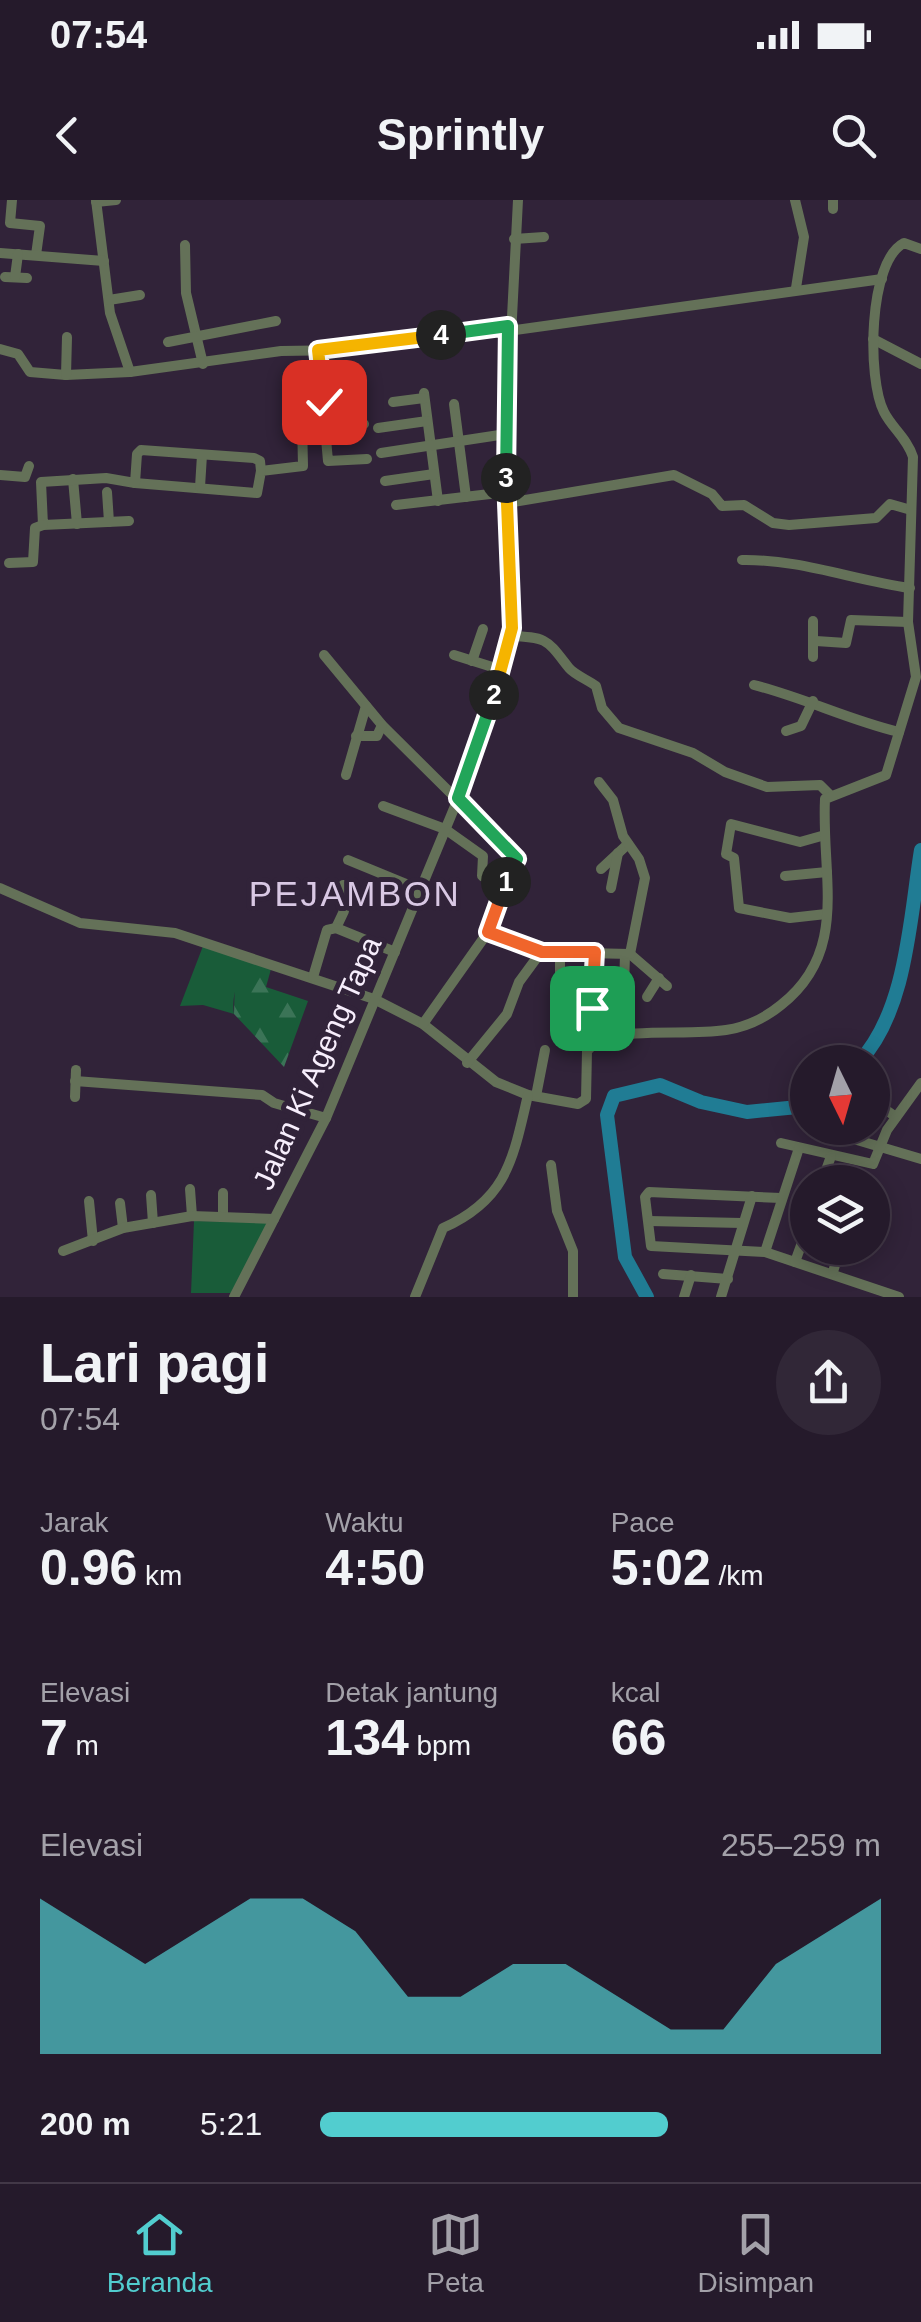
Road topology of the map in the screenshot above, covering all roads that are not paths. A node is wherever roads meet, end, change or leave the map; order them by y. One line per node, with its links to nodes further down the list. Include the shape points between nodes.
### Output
1 (12, 200): 12 (street, via 10,223 40,226)
2 (116, 200): 5 (street)
3 (518, 200): 7 (street, Jalan Ki Ageng Tapa)
4 (795, 200): 16 (street, via 804,237)
5 (96, 201): 13 (street)
6 (544, 237): 7 (street)
7 (514, 239): 20 (street, Jalan Ki Ageng Tapa)
8 (185, 245): 22 (street)
9 (921, 249): 15 (street, via 898,244)
10 (0, 253): 11 (street)
11 (18, 254): 12 (street); 14 (street)
12 (36, 255): 13 (street)
13 (104, 261): 18 (street)
14 (16, 277)
15 (882, 278): 16 (street); 23 (street)
16 (796, 288): 20 (street)
17 (140, 295): 18 (street)
18 (109, 300): 29 (street)
19 (276, 320): 22 (street)
20 (508, 329): 26 (street); 39 (street, Jalan Ki Ageng Tapa)
21 (67, 337): 30 (street)
22 (196, 337): 24 (street); 27 (street)
23 (873, 339): 28 (street); 58 (street, via 885,416 913,457)
24 (168, 342)
25 (0, 349): 30 (street, via 18,354 30,372)
26 (318, 350): 27 (street); 32 (street)
27 (203, 364): 29 (street)
28 (921, 364)
29 (130, 372): 30 (street)
30 (66, 375)
31 (353, 393): 32 (street)
32 (323, 402): 38 (street); 46 (street, via 302,421 303,466)
33 (393, 402): 35 (street, via 424,396)
34 (454, 404): 40 (street)
35 (427, 422): 37 (street); 41 (street)
36 (364, 424): 38 (street)
37 (378, 428)
38 (324, 430): 44 (street, via 330,463)
39 (506, 434): 40 (street); 55 (street, Jalan Ki Ageng Tapa)
40 (458, 439): 41 (street); 54 (street)
41 (430, 446): 42 (street); 47 (street)
42 (381, 452)
43 (202, 455): 46 (street, via 254,458); 51 (street, via 138,451); 52 (street)
44 (367, 459)
45 (30, 466): 48 (street, via 25,477)
46 (261, 471): 52 (street, via 258,492)
47 (434, 474): 50 (street); 56 (street)
48 (0, 476)
49 (74, 479): 51 (street); 61 (street); 62 (street, via 40,482)
50 (384, 480)
51 (136, 483): 52 (street)
52 (200, 488)
53 (107, 492): 60 (street)
54 (466, 497): 55 (street); 56 (street)
55 (506, 498): 58 (street, via 674,476 722,506 744,505 779,524 876,518 890,504); 69 (street, Jalan Ki Ageng Tapa)
56 (438, 500): 57 (street)
57 (396, 505)
58 (911, 510): 65 (street)
59 (129, 521): 60 (street)
60 (109, 522): 61 (street)
61 (76, 524): 62 (street)
62 (42, 525): 64 (street, via 35,528 33,562)
63 (742, 560): 65 (street, via 792,562)
64 (9, 563)
65 (910, 588): 67 (street)
66 (814, 621): 70 (street)
67 (908, 622): 70 (street, via 851,620 846,643); 76 (street)
68 (483, 629): 74 (street)
69 (510, 636): 75 (street, Jalan Ki Ageng Tapa); 86 (street, via 554,645 572,672 596,686 602,708 619,728 752,782 779,789 820,785)
70 (816, 642): 73 (street)
71 (454, 654): 74 (street)
72 (324, 655): 79 (street)
73 (813, 658)
74 (472, 661): 75 (street)
75 (502, 670): 87 (street, Jalan Ki Ageng Tapa)
76 (919, 677): 82 (street)
77 (754, 685): 78 (street)
78 (813, 701): 81 (street, via 800,726); 82 (street)
79 (366, 706): 80 (street); 83 (street)
80 (382, 724): 83 (street, via 377,736); 87 (street)
81 (786, 731)
82 (899, 732): 86 (street, via 886,774)
83 (356, 736): 84 (street)
84 (346, 774)
85 (599, 782): 91 (street)
86 (828, 794): 90 (street)
87 (458, 798): 89 (street, Jalan Ki Ageng Tapa); 99 (street, via 517,859)
88 (382, 806): 89 (street)
89 (445, 828): 99 (street, via 483,856 482,876); 101 (street, Jalan Ki Ageng Tapa)
90 (825, 835): 95 (street); 102 (street, via 800,842 730,824 725,846 734,858 738,908 790,918)
91 (628, 844): 92 (street); 109 (street, via 646,878)
92 (618, 852): 94 (street); 100 (street)
93 (348, 860): 101 (street)
94 (601, 869)
95 (827, 872): 96 (street); 102 (street)
96 (785, 876)
97 (343, 885): 103 (street, via 344,911)
98 (0, 888): 110 (street, via 80,923 161,929)
99 (502, 888): 104 (street)
100 (611, 888)
101 (420, 890): 105 (street, Jalan Ki Ageng Tapa)
102 (826, 914): 120 (street, via 818,964 807,985 764,1019 729,1030 606,1038 587,1050 583,1103)
103 (336, 928): 105 (street); 110 (street, via 327,930)
104 (488, 932): 106 (street); 116 (street)
105 (395, 952): 114 (street, Jalan Ki Ageng Tapa)
106 (542, 952): 107 (street); 118 (street)
107 (560, 952): 108 (street); 111 (street)
108 (595, 952): 109 (street); 115 (street, via 592,1008)
109 (627, 954): 112 (street); 113 (street, via 663,982)
110 (313, 977): 114 (street)
111 (560, 979)
112 (624, 986)
113 (647, 997)
114 (374, 999): 116 (street); 124 (street, Jalan Ki Ageng Tapa)
115 (616, 1008)
116 (424, 1024): 118 (street)
117 (545, 1050): 120 (street)
118 (468, 1063): 120 (street)
119 (921, 1083): 123 (street)
120 (532, 1095): 159 (street, via 504,1180 472,1214 443,1228)
121 (74, 1097): 124 (street, via 75,1076 262,1095)
122 (890, 1114): 123 (street)
123 (896, 1117): 127 (street)
124 (326, 1118): 142 (street, Jalan Ki Ageng Tapa)
125 (781, 1142): 128 (street)
126 (878, 1145): 127 (street)
127 (882, 1146): 129 (street, via 870,1165); 130 (street)
128 (799, 1148): 129 (street); 137 (street)
129 (830, 1156): 132 (street)
130 (921, 1159)
131 (551, 1164): 160 (street, via 573,1251)
132 (827, 1165)
133 (190, 1188): 141 (street)
134 (223, 1192): 140 (street)
135 (151, 1195): 144 (street)
136 (752, 1196): 137 (street); 143 (street, via 649,1192); 145 (street)
137 (781, 1198): 150 (street)
138 (89, 1201): 147 (street)
139 (120, 1202): 146 (street)
140 (223, 1215): 141 (street); 142 (street)
141 (192, 1216): 144 (street)
142 (274, 1219): 158 (street, Jalan Ki Ageng Tapa)
143 (649, 1220): 145 (street); 148 (street, via 653,1248)
144 (152, 1223): 146 (street)
145 (742, 1224): 148 (street)
146 (124, 1228): 147 (street)
147 (93, 1241): 149 (street)
148 (739, 1250): 150 (street); 157 (street)
149 (63, 1251)
150 (765, 1252): 151 (street)
151 (790, 1260)
152 (807, 1265): 154 (street)
153 (834, 1265): 154 (street)
154 (832, 1272): 163 (street)
155 (663, 1274): 156 (street)
156 (691, 1275): 157 (street); 161 (street)
157 (728, 1279): 162 (street)
158 (234, 1297)
159 (415, 1297)
160 (573, 1297)
161 (684, 1297)
162 (720, 1297)
163 (899, 1297)

